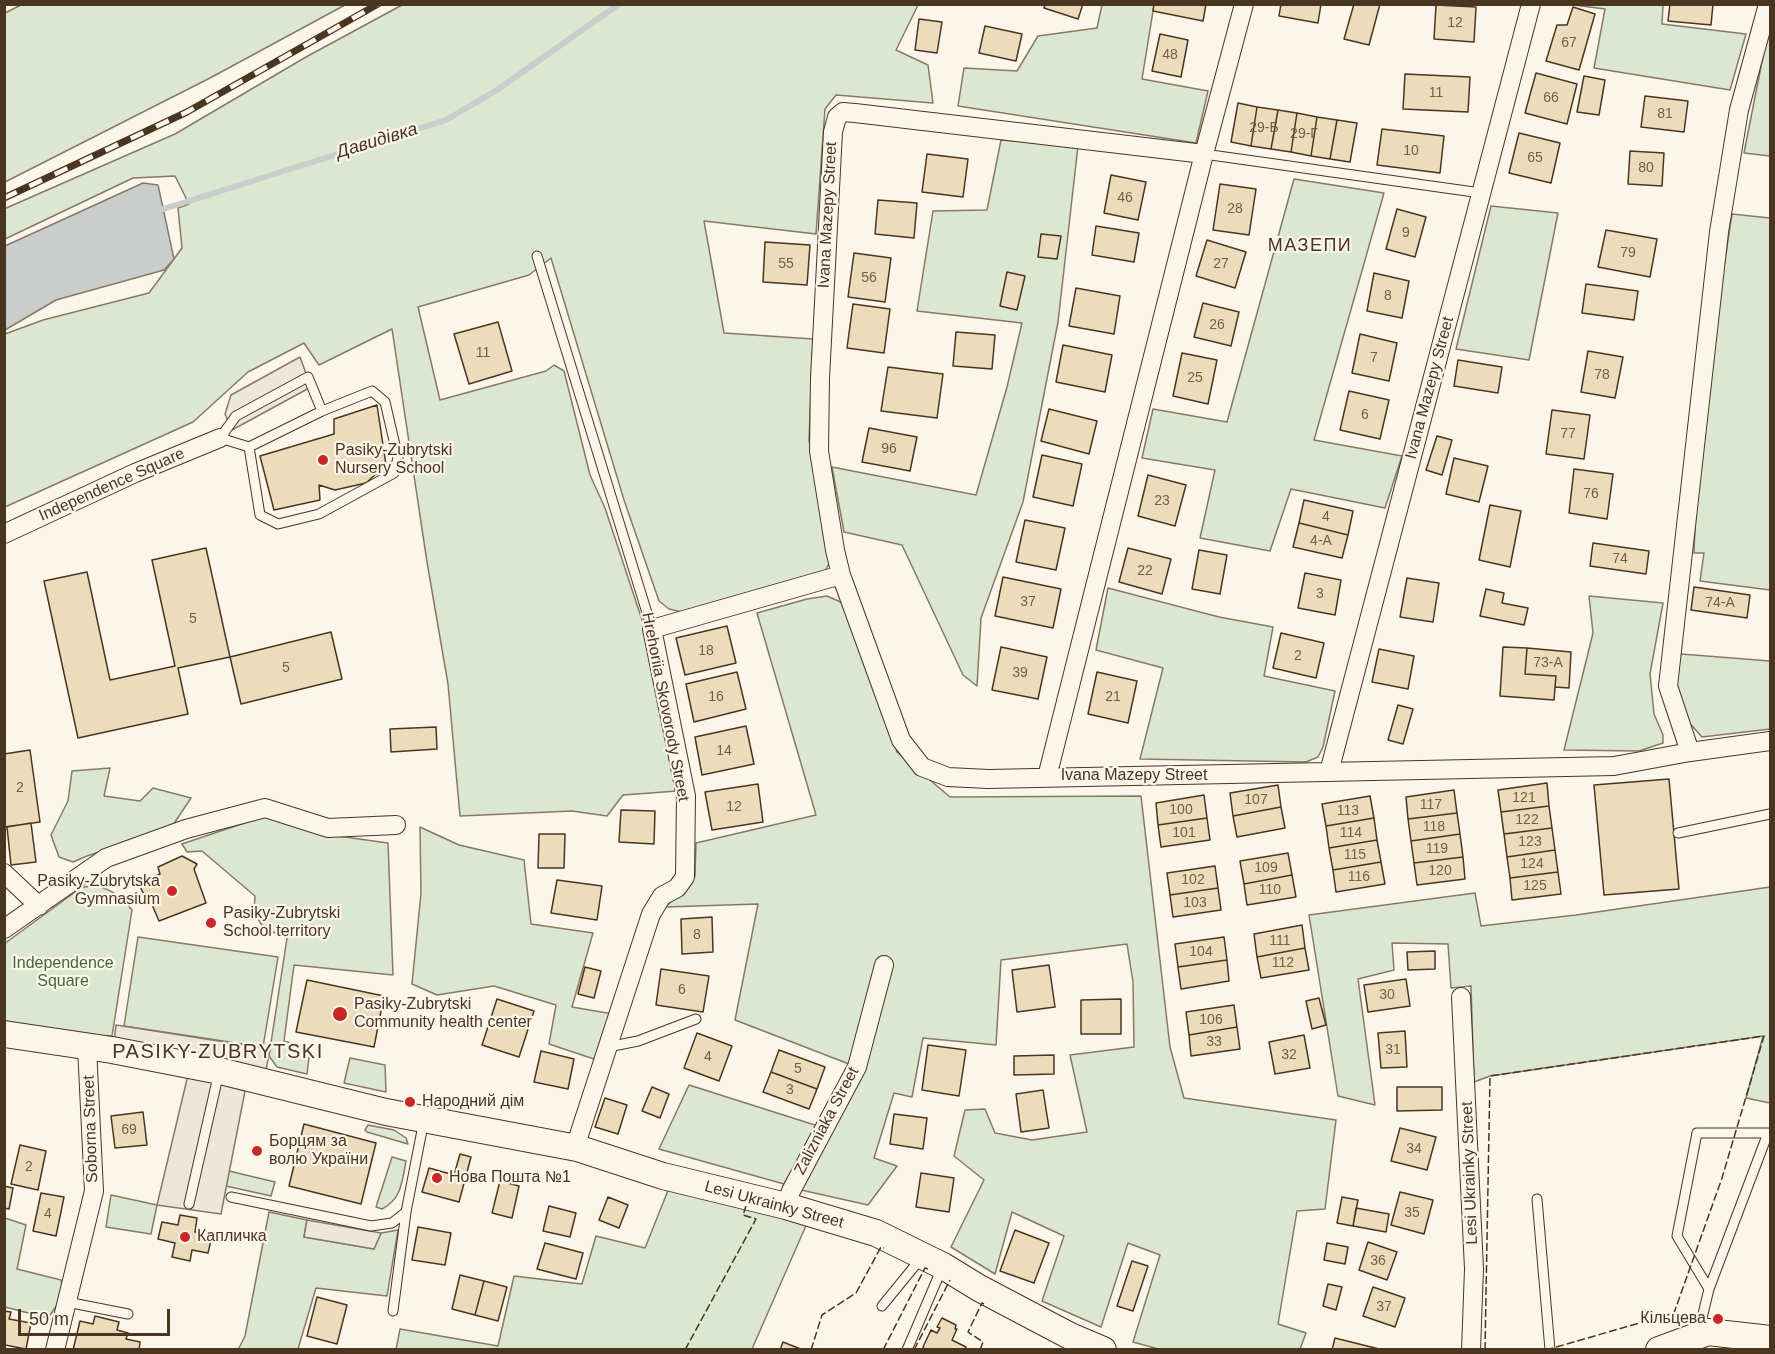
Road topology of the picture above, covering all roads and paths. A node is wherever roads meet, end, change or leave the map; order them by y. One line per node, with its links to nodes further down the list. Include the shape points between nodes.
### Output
1 (1244, 4): 4 (street, Ivana Mazepy Street)
2 (1531, 4): 5 (street, Ivana Mazepy Street)
3 (1768, 4): 14 (street, via 1739,110 1719,232 1668,686)
4 (1204, 154): 5 (lane); 11 (street, Ivana Mazepy Street, via 849,112 837,117 833,132 819,451); 16 (street, Ivana Mazepy Street)
5 (1481, 193): 15 (street, Ivana Mazepy Street)
6 (537, 256): 12 (lane, Hrehoriia Skovorody Street)
7 (322, 411): 8 (lane, via 308,377 236,416); 9 (lane); 9 (lane, via 372,391 385,402 398,459 394,473 319,514 278,524 260,515)
8 (220, 438): 9 (lane); 10 (street, Independence Square)
9 (249, 447)
10 (4, 534)
11 (842, 575): 12 (street); 16 (street, Ivana Mazepy Street, via 901,740 922,767 948,777)
12 (652, 629): 28 (street, Hrehoriia Skovorody Street, via 686,796 685,878 662,896 651,914)
13 (1770, 741): 14 (street, Ivana Mazepy Street)
14 (1690, 752): 15 (street, Ivana Mazepy Street, via 1614,766)
15 (1329, 772): 16 (street, Ivana Mazepy Street)
16 (1047, 777)
17 (1770, 814): 19 (lane)
18 (396, 825): 21 (street, via 328,828 265,808 186,829 106,858)
19 (1677, 834)
20 (4, 873): 21 (street)
21 (39, 906): 22 (street)
22 (4, 929)
23 (884, 965): 35 (street, Zalizniaka Street, via 857,1067 790,1191)
24 (1461, 998): 48 (street, Lesi Ukrainky Street, via 1474,1269)
25 (696, 1019): 28 (lane, via 638,1041)
26 (4, 1034): 27 (main road)
27 (87, 1047): 29 (main road); 39 (street, Soborna Street, via 94,1191)
28 (608, 1047): 31 (street, Hrehoriia Skovorody Street)
29 (220, 1071): 30 (main road); 34 (lane)
30 (425, 1118): 31 (main road, Lesi Ukrainky Street); 36 (lane)
31 (577, 1148): 35 (main road, Lesi Ukrainky Street, via 663,1176)
32 (231, 1197): 36 (lane, via 371,1226 392,1224)
33 (1537, 1199): 49 (lane)
34 (189, 1204)
35 (786, 1206): 37 (main road, Lesi Ukrainky Street, via 876,1233)
36 (406, 1212): 41 (lane)
37 (933, 1261): 40 (lane); 46 (lane); 47 (main road, Lesi Ukrainky Street, via 1060,1331)
38 (1709, 1289): 38 (lane, via 1751,1177 1768,1132 1697,1133 1677,1236); 43 (lane, via 1702,1318)
39 (67, 1302): 42 (lane); 45 (street, Soborna Street)
40 (882, 1306)
41 (393, 1311)
42 (128, 1314)
43 (1708, 1332): 44 (main road); 50 (main road)
44 (1770, 1339)
45 (55, 1350)
46 (907, 1350)
47 (1103, 1350)
48 (1471, 1350)
49 (1550, 1350)
50 (1659, 1350)

